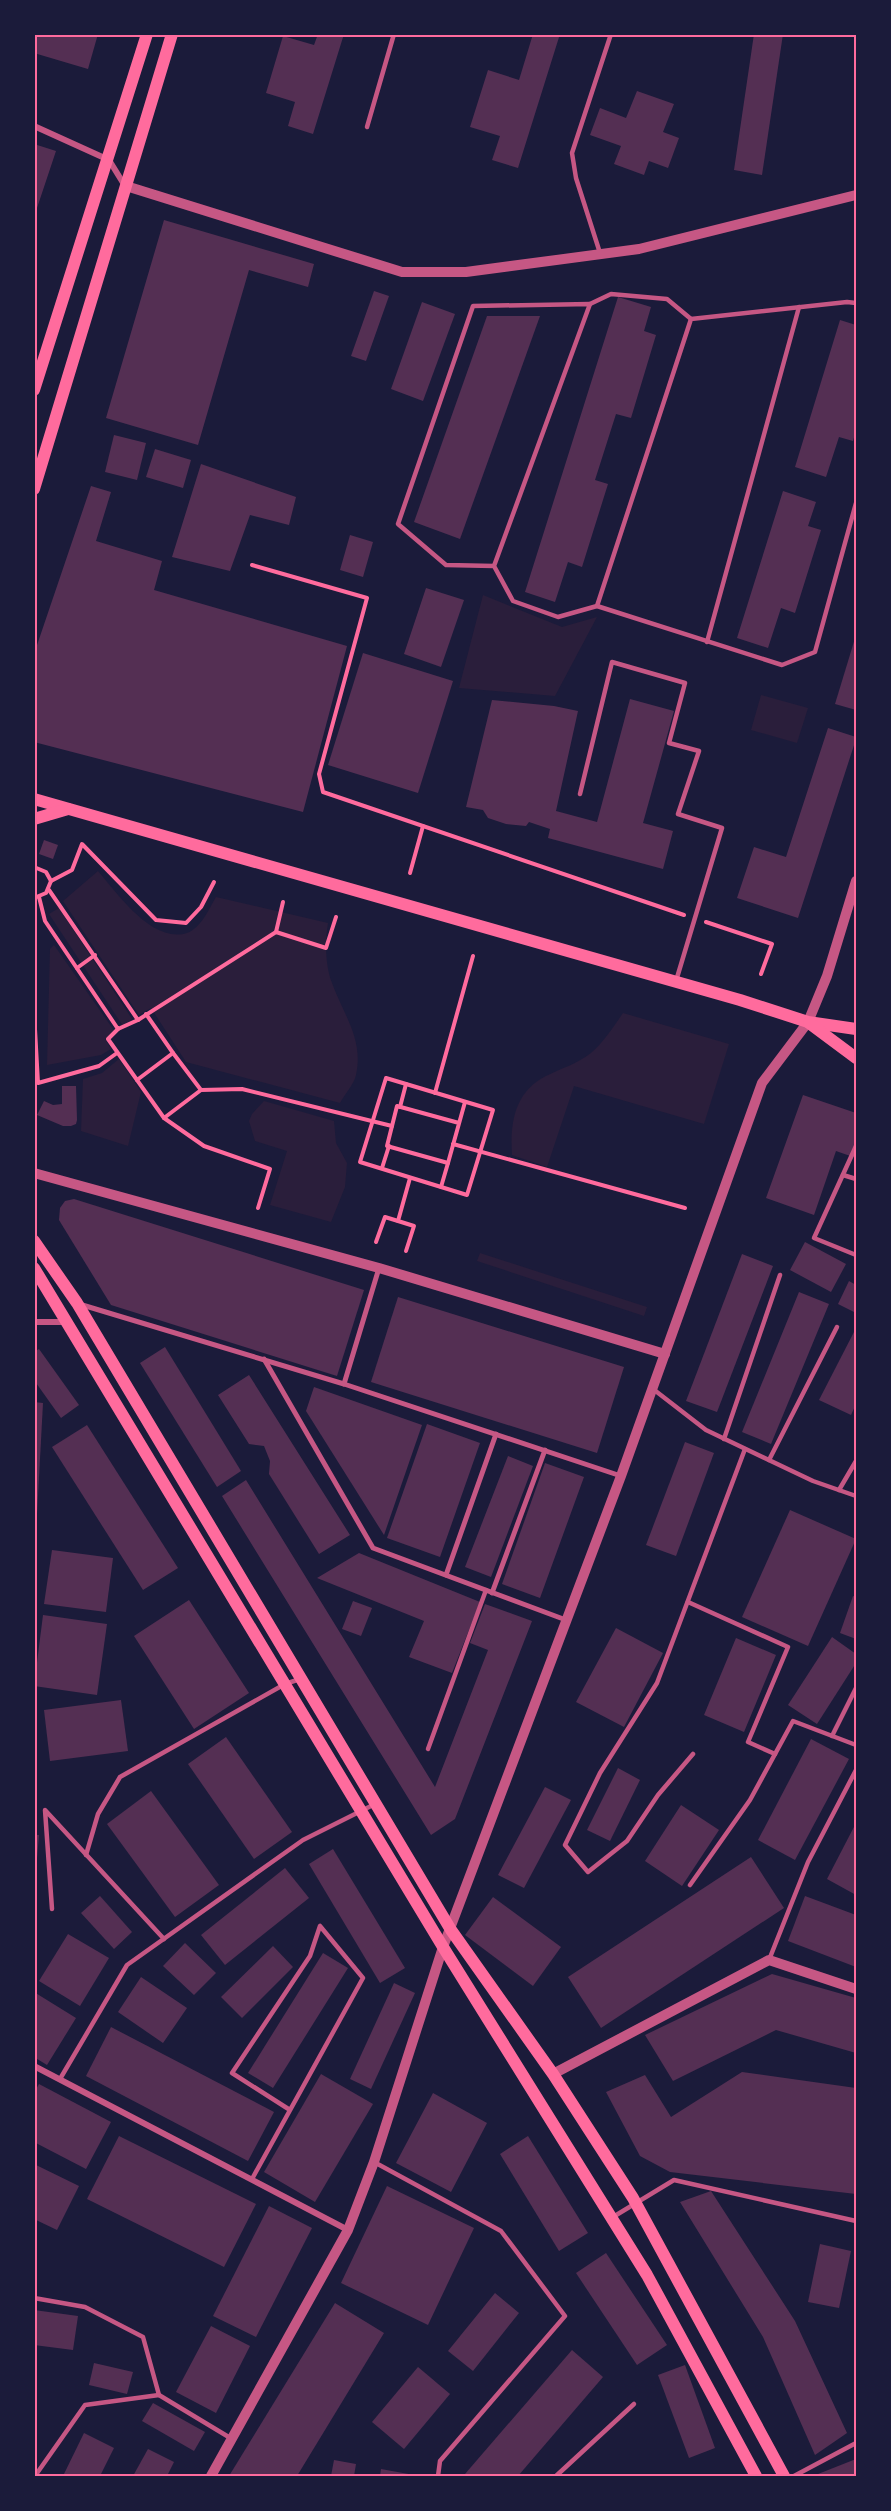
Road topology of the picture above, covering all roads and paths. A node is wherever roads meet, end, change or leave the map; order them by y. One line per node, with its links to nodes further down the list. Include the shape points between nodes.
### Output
1 (147, 34): 7 (main road)
2 (172, 34): 8 (main road)
3 (394, 34): 6 (lane)
4 (611, 34): 10 (lane, via 572,153)
5 (34, 126): 7 (street)
6 (366, 127)
7 (109, 160): 8 (street); 15 (main road)
8 (126, 186): 10 (street, via 402,272 466,272); 16 (main road)
9 (856, 195): 10 (street, via 639,249)
10 (600, 254)
11 (856, 303): 13 (lane)
12 (590, 304): 14 (lane, via 611,294 667,299); 19 (lane); 19 (lane, via 473,306 398,524 446,565)
13 (799, 307): 14 (lane); 21 (lane)
14 (691, 319): 20 (lane)
15 (34, 390)
16 (34, 489)
17 (856, 503): 21 (lane, via 815,652 782,666)
18 (252, 565): 26 (path, via 367,598 320,774 323,792)
19 (494, 566): 20 (lane, via 513,601 558,617)
20 (597, 606): 21 (lane)
21 (707, 642)
22 (580, 794): 36 (lane, via 612,662 686,683 669,743 699,751 678,814 722,828)
23 (34, 799): 24 (main road)
24 (69, 809): 25 (main road); 42 (main road)
25 (34, 819)
26 (423, 826): 28 (path); 36 (path)
27 (34, 867): 30 (path, via 46,872)
28 (410, 873)
29 (856, 880): 46 (street, via 827,976)
30 (51, 881): 31 (path, via 72,870 82,844 156,920 172,923 186,923 201,907); 32 (path)
31 (214, 882)
32 (49, 890): 33 (path); 38 (path)
33 (37, 897): 40 (path, via 45,921)
34 (283, 902): 37 (path)
35 (336, 917): 37 (path, via 326,948)
36 (695, 918): 41 (path, via 772,944); 42 (lane)
37 (276, 932): 44 (path)
38 (95, 955): 40 (path); 45 (path)
39 (473, 956): 55 (path)
40 (77, 968): 47 (path)
41 (761, 974)
42 (676, 981): 46 (main road)
43 (34, 1011): 49 (path, via 38,1083 99,1066)
44 (146, 1014): 45 (path); 50 (path)
45 (138, 1020): 47 (path)
46 (808, 1022): 48 (main road); 51 (main road); 87 (street, via 762,1083)
47 (118, 1029): 49 (path, via 108,1039)
48 (856, 1029)
49 (117, 1053): 52 (path)
50 (173, 1053): 52 (path); 54 (path)
51 (856, 1058)
52 (137, 1080): 58 (path)
53 (406, 1084): 55 (path); 57 (path); 59 (path, via 386,1078)
54 (201, 1090): 58 (path); 59 (path, via 242,1089)
55 (435, 1093): 56 (path)
56 (465, 1102): 60 (path); 65 (path, via 493,1110)
57 (400, 1107): 60 (path); 61 (path, via 397,1106)
58 (164, 1118): 73 (path, via 204,1146 270,1169)
59 (372, 1120): 61 (path); 67 (path, via 360,1162)
60 (459, 1123): 62 (path)
61 (392, 1126): 63 (path)
62 (453, 1144): 65 (path); 66 (path)
63 (389, 1146): 66 (path); 67 (path)
64 (856, 1146): 69 (lane)
65 (480, 1152): 72 (path, via 467,1195); 74 (path)
66 (448, 1162): 72 (path)
67 (382, 1169): 70 (path)
68 (34, 1173): 81 (street)
69 (843, 1175): 71 (lane); 79 (lane, via 814,1238)
70 (410, 1178): 72 (path); 75 (path)
71 (856, 1179)
72 (441, 1187)
73 (258, 1208)
74 (686, 1208)
75 (398, 1221): 77 (path, via 385,1217); 78 (path, via 414,1226)
76 (34, 1241): 83 (main road)
77 (376, 1242)
78 (406, 1251)
79 (856, 1255)
80 (34, 1268): 85 (main road)
81 (379, 1268): 87 (street); 89 (street)
82 (780, 1275): 92 (lane)
83 (77, 1303): 88 (street); 104 (main road)
84 (34, 1322): 85 (street)
85 (69, 1322): 105 (main road)
86 (837, 1327): 95 (lane)
87 (665, 1354): 90 (street)
88 (264, 1359): 89 (street); 100 (street, via 373,1548)
89 (345, 1384): 91 (street)
90 (653, 1389): 92 (lane, via 706,1430); 97 (street)
91 (496, 1434): 94 (street); 100 (street)
92 (724, 1439): 93 (lane)
93 (745, 1449): 95 (lane); 102 (lane)
94 (545, 1450): 97 (street); 101 (street)
95 (769, 1460): 98 (lane)
96 (856, 1461): 98 (lane)
97 (621, 1476): 103 (street)
98 (839, 1490): 99 (lane)
99 (856, 1496)
100 (446, 1575): 101 (street)
101 (489, 1592): 103 (street); 109 (lane)
102 (687, 1602): 110 (lane, via 657,1683 600,1773 566,1845 588,1872 627,1840); 111 (lane, via 788,1647 748,1742)
103 (567, 1621): 118 (street)
104 (301, 1678): 105 (lane); 113 (main road)
105 (285, 1684): 114 (main road); 115 (lane, via 120,1777 98,1814)
106 (856, 1688): 107 (lane)
107 (832, 1736): 108 (lane); 111 (lane, via 793,1721)
108 (856, 1745)
109 (428, 1749)
110 (693, 1754)
111 (775, 1754): 116 (lane, via 750,1800)
112 (856, 1770): 121 (lane, via 808,1863)
113 (376, 1804): 114 (lane); 118 (main road)
114 (361, 1811): 119 (lane, via 303,1840); 120 (main road)
115 (86, 1855): 117 (lane, via 45,1810); 119 (lane)
116 (690, 1885)
117 (52, 1909)
118 (451, 1930): 120 (street); 124 (main road)
119 (164, 1939): 125 (lane, via 127,1965)
120 (443, 1947): 127 (street); 130 (main road)
121 (769, 1960): 122 (street); 124 (street)
122 (856, 1989)
123 (34, 2066): 125 (street)
124 (553, 2074): 129 (main road)
125 (60, 2079): 128 (street)
126 (290, 2110): 126 (lane, via 363,1978 320,1926 310,1956 232,2073); 128 (lane)
127 (374, 2162): 132 (street); 140 (lane, via 501,2231 565,2316 440,2461)
128 (252, 2180): 132 (street)
129 (636, 2202): 130 (lane); 131 (lane, via 674,2180); 143 (main road)
130 (611, 2218): 142 (main road, via 647,2275)
131 (856, 2221)
132 (348, 2230): 136 (street)
133 (34, 2298): 134 (lane, via 85,2307 143,2337)
134 (159, 2395): 136 (lane); 138 (lane, via 85,2405)
135 (634, 2404): 141 (lane)
136 (232, 2439): 139 (street)
137 (856, 2443): 144 (lane)
138 (35, 2476)
139 (210, 2476)
140 (438, 2476)
141 (556, 2476)
142 (756, 2476)
143 (784, 2476)
144 (794, 2476)

